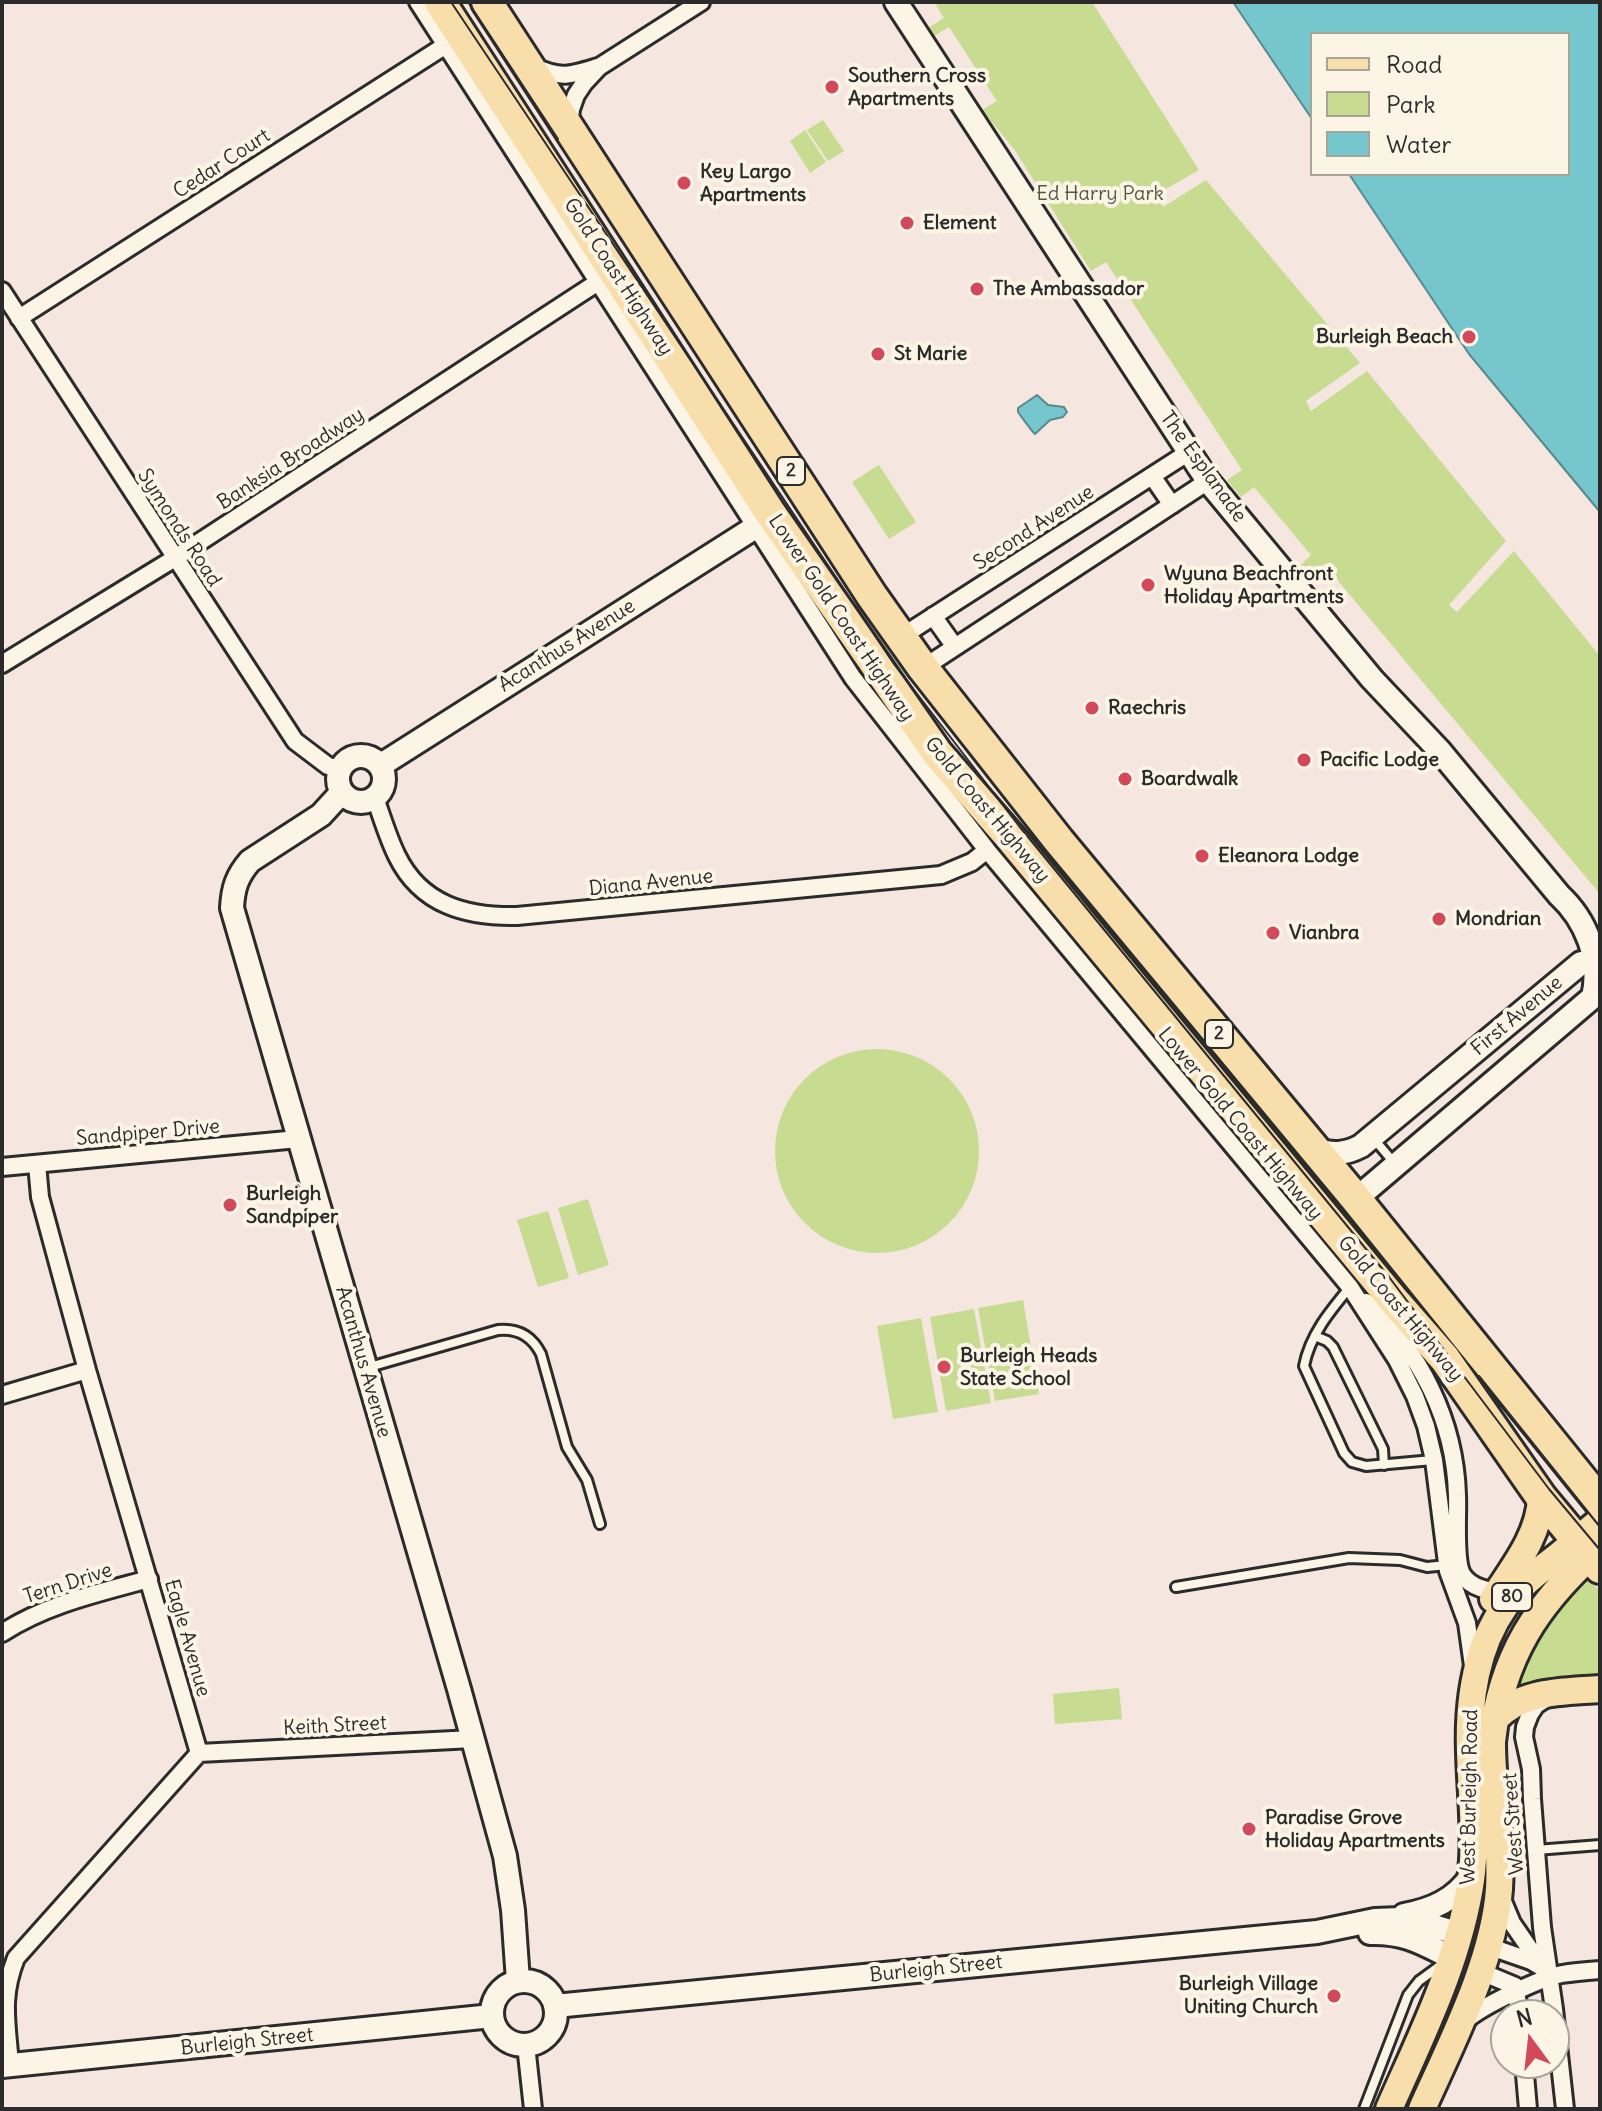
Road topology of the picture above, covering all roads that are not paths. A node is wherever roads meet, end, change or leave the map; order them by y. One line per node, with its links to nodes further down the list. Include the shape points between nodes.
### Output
1 (418, 2): 6 (street, Lower Gold Coast Highway)
2 (440, 2): 45 (highway, Gold Coast Highway / 2, via 769,511 937,753 1445,1359)
3 (487, 2): 7 (highway, Gold Coast Highway / 2)
4 (701, 2): 8 (street)
5 (896, 2): 13 (street, The Esplanade)
6 (446, 45): 10 (street, Lower Gold Coast Highway); 12 (street, Cedar Court)
7 (527, 64): 8 (street, via 553,76); 9 (highway, Gold Coast Highway / 2)
8 (599, 67): 9 (street, via 576,95)
9 (569, 130): 20 (highway, Gold Coast Highway / 2)
10 (598, 282): 17 (street, Lower Gold Coast Highway); 18 (street, Banksia Broadway)
11 (2, 291): 12 (street, Symonds Road)
12 (19, 318): 18 (street, Symonds Road)
13 (1189, 452): 14 (street, Second Avenue); 15 (street, The Esplanade)
14 (1152, 476): 16 (street); 19 (street, Second Avenue)
15 (1208, 481): 16 (street); 29 (street, The Esplanade, via 1559,895)
16 (1172, 505): 21 (street)
17 (754, 528): 24 (street, Acanthus Avenue); 28 (street, Lower Gold Coast Highway, via 853,678)
18 (175, 558): 22 (street, Banksia Broadway); 25 (street, Symonds Road, via 295,741)
19 (933, 616): 20 (street, Second Avenue); 21 (street)
20 (901, 637): 23 (highway, Gold Coast Highway / 2)
21 (955, 647): 23 (street)
22 (2, 664)
23 (923, 668): 32 (highway, Gold Coast Highway / 2)
24 (381, 765): 25 (street, via 359,755); 27 (street, via 384,786)
25 (340, 769): 26 (street)
26 (342, 792): 27 (street, via 354,801); 31 (street, Acanthus Avenue, via 321,815 250,861 233,889 235,923)
27 (375, 798): 28 (street, Diana Avenue, via 396,855 421,889 449,907 491,916 941,875)
28 (987, 850): 37 (street, Lower Gold Coast Highway)
29 (1596, 974): 30 (street, First Avenue); 34 (street, First Avenue, via 1593,997)
30 (1372, 1137): 32 (street, First Avenue, via 1347,1153); 34 (lane)
31 (298, 1139): 33 (street, Sandpiper Drive); 39 (street, Acanthus Avenue)
32 (1315, 1150): 36 (highway, Gold Coast Highway / 2)
33 (37, 1164): 35 (street, Sandpiper Drive); 40 (street, Eagle Avenue, via 40,1197)
34 (1396, 1166): 36 (street, First Avenue)
35 (2, 1167)
36 (1356, 1199): 46 (highway, Gold Coast Highway / 2)
37 (1350, 1287): 38 (lane); 42 (street, Lower Gold Coast Highway, via 1383,1317 1416,1360); 43 (street, Lower Gold Coast Highway, via 1406,1377)
38 (1315, 1336): 44 (lane, via 1333,1347 1383,1449); 44 (lane, via 1304,1370 1344,1453 1362,1466)
39 (365, 1368): 48 (lane, via 498,1330 521,1332 541,1354 567,1447 587,1480); 59 (street, Acanthus Avenue)
40 (87, 1370): 41 (street); 51 (street, Eagle Avenue)
41 (2, 1395)
42 (1448, 1437): 43 (street); 50 (street, Lower Gold Coast Highway, via 1457,1485)
43 (1434, 1460): 44 (lane); 50 (street, Lower Gold Coast Highway)
44 (1384, 1465)
45 (1541, 1497): 49 (highway, Gold Coast Highway / 2); 53 (main road, West Burleigh Road, via 1536,1527)
46 (1600, 1502)
47 (1600, 1521): 49 (main road, West Burleigh Road / 80)
48 (600, 1524)
49 (1592, 1553): 53 (main road, West Burleigh Road / 80); 58 (main road, West Burleigh Road / 80, via 1525,1631)
50 (1453, 1565): 52 (lane, via 1349,1558); 53 (street, via 1469,1582); 55 (street, Lower Gold Coast Highway, via 1452,1586 1467,1623)
51 (149, 1579): 54 (street, Tern Drive, via 67,1601); 60 (street, Eagle Avenue)
52 (1176, 1587)
53 (1506, 1593): 55 (main road, West Burleigh Road, via 1487,1610)
54 (2, 1633)
55 (1474, 1677): 63 (main road, West Burleigh Road, via 1469,1727)
56 (1600, 1689): 57 (main road)
57 (1567, 1691): 58 (main road, via 1522,1699); 62 (street, West Street, via 1540,1702 1525,1724)
58 (1495, 1719): 64 (main road, West Burleigh Road / 80)
59 (473, 1739): 60 (street, Keith Street); 71 (street, Acanthus Avenue, via 505,1856)
60 (199, 1753): 79 (street, via 16,1958 4,1998)
61 (1600, 1845): 62 (lane)
62 (1536, 1850): 70 (street, West Street)
63 (1472, 1875): 65 (street, via 1436,1907); 67 (main road, West Burleigh Road)
64 (1499, 1885): 68 (main road, West Burleigh Road / 80); 70 (street, West Street, via 1511,1921)
65 (1375, 1920): 66 (street, Burleigh Street); 67 (street, Burleigh Street, via 1410,1920)
66 (1317, 1932): 67 (street, Burleigh Street, via 1395,1933); 75 (street, Burleigh Street)
67 (1456, 1946): 68 (main road); 83 (lane, via 1410,1991); 84 (main road, West Burleigh Road)
68 (1484, 1958): 70 (street, via 1531,1961); 72 (street); 77 (main road, West Burleigh Road / 80)
69 (1600, 1970): 70 (street)
70 (1548, 1974): 72 (street); 74 (street, West Street)
71 (518, 1981): 75 (street, via 546,1989); 76 (street, via 502,1990)
72 (1517, 1992): 73 (street); 77 (street, via 1470,2016)
73 (1518, 1999)
74 (1551, 1999)
75 (555, 2006): 78 (street, via 553,2027)
76 (492, 2016): 78 (street, via 500,2034); 79 (street, Burleigh Street)
77 (1455, 2033): 85 (main road, West Burleigh Road / 80)
78 (526, 2045): 82 (street)
79 (6, 2066)
80 (1525, 2079): 86 (street)
81 (1561, 2079): 87 (street, West Street)
82 (533, 2109)
83 (1364, 2109)
84 (1389, 2109)
85 (1422, 2109)
86 (1528, 2109)
87 (1565, 2109)

